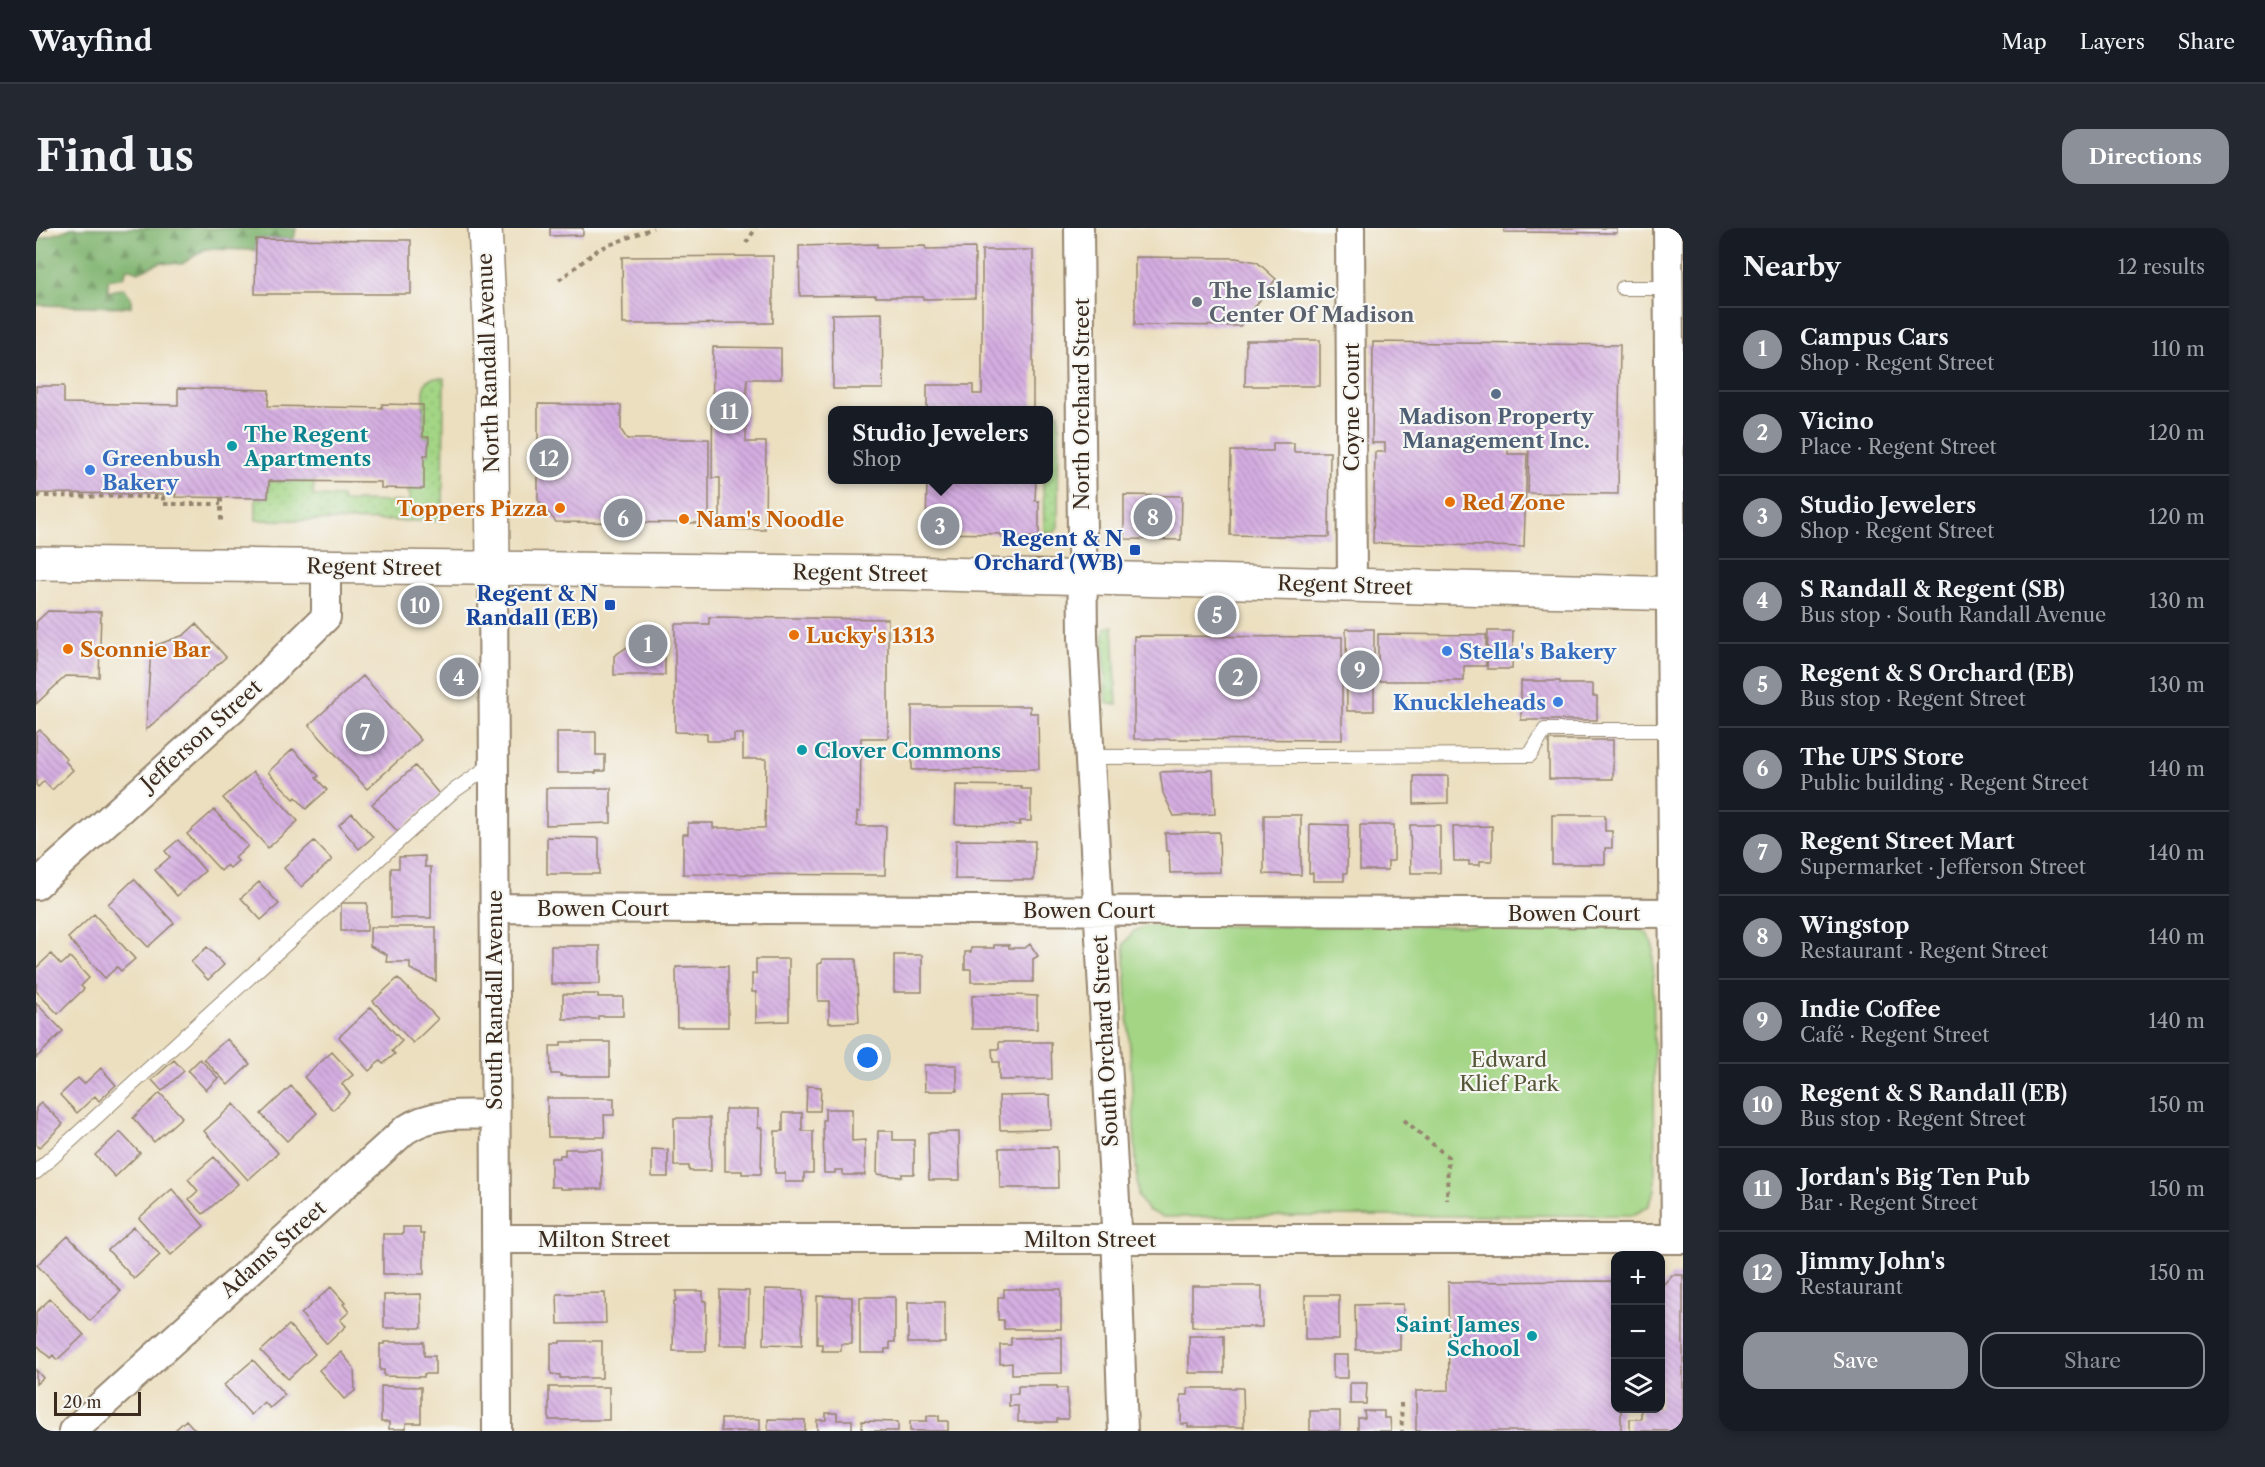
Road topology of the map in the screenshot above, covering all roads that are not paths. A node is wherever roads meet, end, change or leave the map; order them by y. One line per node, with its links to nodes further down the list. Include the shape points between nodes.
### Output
1 (485, 228): 9 (main road, North Randall Avenue, via 491,340)
2 (1079, 228): 10 (street, North Orchard Street)
3 (1350, 228): 11 (street, Coyne Court)
4 (1668, 228): 6 (street)
5 (1623, 288): 6 (lane)
6 (1668, 288): 12 (street)
7 (36, 563): 8 (main road, Regent Street)
8 (327, 567): 9 (main road, Regent Street); 16 (street, Jefferson Street, via 326,617 245,697)
9 (493, 569): 10 (main road, Regent Street); 15 (street, South Randall Avenue)
10 (1082, 579): 11 (main road, Regent Street); 14 (street, South Orchard Street)
11 (1352, 585): 12 (main road, Regent Street)
12 (1677, 594): 13 (street)
13 (1672, 730): 14 (lane, via 1545,730 1530,755); 19 (street)
14 (1090, 757): 18 (street, South Orchard Street)
15 (494, 763): 17 (street, South Randall Avenue); 21 (lane, via 451,793)
16 (36, 885)
17 (494, 908): 18 (street, Bowen Court); 20 (street, South Randall Avenue)
18 (1098, 910): 19 (street, Bowen Court); 23 (street, South Orchard Street)
19 (1678, 913): 24 (street)
20 (495, 1115): 22 (street, South Randall Avenue); 25 (street, Adams Street, via 429,1118 405,1130)
21 (36, 1172)
22 (496, 1239): 23 (street, Milton Street); 26 (street, South Randall Avenue)
23 (1115, 1239): 24 (street, Milton Street); 27 (street, South Orchard Street)
24 (1679, 1239)
25 (73, 1431)
26 (497, 1431)
27 (1123, 1431)

